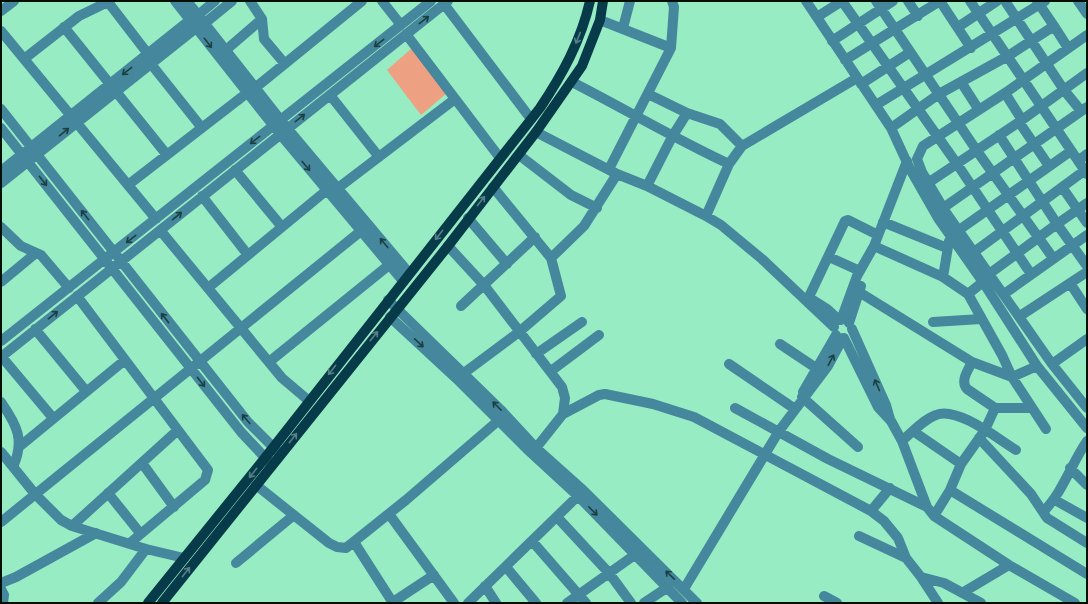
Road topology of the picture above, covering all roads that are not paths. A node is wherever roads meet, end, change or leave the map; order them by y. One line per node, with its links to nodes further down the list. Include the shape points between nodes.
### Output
1 (14, 1): 27 (street)
2 (175, 1): 35 (street)
3 (188, 1): 35 (street)
4 (215, 1): 35 (street)
5 (232, 1): 35 (street)
6 (250, 1): 32 (street)
7 (382, 1): 37 (street)
8 (431, 1): 37 (street)
9 (590, 1): 86 (main road, one-way to 86, via 570,58 556,84)
10 (603, 1): 34 (main road)
11 (630, 1): 41 (street)
12 (672, 1): 50 (street, via 674,7)
13 (806, 1): 31 (street)
14 (842, 1): 31 (street); 36 (street)
15 (893, 1): 26 (street)
16 (908, 1): 30 (street)
17 (940, 1): 30 (street); 40 (street)
18 (970, 1): 28 (street)
19 (997, 1): 28 (street)
20 (1005, 1): 33 (street)
21 (1078, 1): 29 (street)
22 (109, 2): 39 (street, via 79,16); 57 (street)
23 (357, 2): 59 (street)
24 (1041, 2): 33 (street); 38 (street)
25 (446, 3): 44 (street, one-way to 25); 86 (street)
26 (878, 5): 36 (street); 42 (street)
27 (1, 11)
28 (978, 13): 40 (street); 45 (street)
29 (1087, 14)
30 (918, 16): 42 (street)
31 (817, 17): 47 (street)
32 (262, 19): 53 (street); 59 (street, via 263,37)
33 (1018, 19): 45 (street); 48 (street)
34 (600, 20): 41 (street); 66 (main road, via 582,66)
35 (197, 21): 53 (street); 57 (street); 70 (street, one-way to 70)
36 (858, 23): 47 (street); 49 (street)
37 (401, 25): 88 (street, one-way to 88)
38 (1054, 26): 48 (street); 52 (street)
39 (64, 27): 56 (street); 69 (street)
40 (958, 27): 51 (street)
41 (623, 28): 50 (street)
42 (895, 30): 49 (street); 54 (street)
43 (1, 31): 56 (street)
44 (406, 34): 75 (street); 76 (street)
45 (993, 34): 51 (street); 55 (street)
46 (1087, 35): 52 (street)
47 (832, 40): 58 (street)
48 (1032, 42): 55 (street); 60 (street)
49 (871, 44): 58 (street); 61 (street)
50 (671, 48): 73 (street)
51 (971, 48): 63 (street)
52 (1068, 48): 60 (street)
53 (226, 50): 70 (street)
54 (909, 52): 61 (street); 63 (street)
55 (1008, 56): 64 (street); 67 (street)
56 (24, 59): 85 (street)
57 (150, 59): 69 (street); 91 (street)
58 (845, 60): 65 (street)
59 (285, 64): 70 (street)
60 (1047, 64): 64 (street); 71 (street)
61 (887, 67): 65 (street); 68 (street)
62 (1087, 72): 71 (street)
63 (925, 73): 68 (street); 74 (street)
64 (1023, 80): 72 (street); 78 (street)
65 (859, 81): 77 (street); 100 (street)
66 (572, 82): 84 (street); 95 (main road)
67 (961, 82): 74 (street); 82 (street)
68 (902, 87): 77 (street); 80 (street)
69 (113, 88): 85 (street); 105 (street)
70 (251, 90): 88 (street); 91 (street)
71 (1064, 90): 78 (street); 81 (street)
72 (1005, 93): 82 (street); 87 (street)
73 (648, 94): 83 (street); 84 (street)
74 (939, 94): 80 (street); 89 (street)
75 (330, 95): 94 (street, one-way to 75); 107 (street)
76 (455, 99): 107 (street); 109 (street)
77 (876, 105): 92 (street)
78 (1042, 106): 87 (street); 93 (street)
79 (1, 109): 101 (street)
80 (918, 109): 92 (street); 98 (street)
81 (1084, 109): 93 (street)
82 (979, 110): 89 (street)
83 (687, 113): 97 (street); 100 (street, via 720,124)
84 (636, 114): 97 (street); 118 (street)
85 (74, 119): 101 (street); 124 (street)
86 (531, 119): 109 (main road)
87 (1020, 121): 96 (street); 99 (street)
88 (277, 123): 94 (street); 142 (street, one-way to 142)
89 (958, 123): 98 (street); 102 (street)
90 (1, 128): 108 (street)
91 (202, 128): 105 (street)
92 (891, 128): 111 (street)
93 (1056, 128): 99 (street); 103 (street)
94 (284, 131): 116 (street); 128 (street); 130 (street, one-way to 130)
95 (536, 132): 106 (main road); 118 (street)
96 (999, 135): 102 (street); 110 (street)
97 (672, 137): 113 (street); 125 (street)
98 (937, 137): 114 (street); 123 (street, via 923,146 918,154 918,165)
99 (1033, 143): 110 (street); 115 (street)
100 (742, 146): 113 (street)
101 (34, 151): 108 (street); 161 (street, one-way to 101)
102 (977, 151): 114 (street); 120 (street)
103 (1071, 151): 112 (street); 115 (street)
104 (1087, 154): 112 (street)
105 (167, 155): 124 (street)
106 (519, 155): 126 (main road); 135 (street, via 571,195)
107 (379, 157): 128 (street)
108 (25, 158): 117 (street); 122 (street); 169 (street, one-way to 169)
109 (500, 158): 177 (main road, one-way to 177)
110 (1014, 159): 120 (street); 121 (street)
111 (907, 161): 143 (street); 154 (street, via 922,192)
112 (1078, 162): 119 (street)
113 (729, 164): 140 (street)
114 (957, 164): 123 (street); 129 (street)
115 (1049, 166): 121 (street)
116 (235, 170): 131 (street); 147 (street)
117 (1, 171)
118 (613, 172): 125 (street); 135 (street)
119 (1086, 172): 127 (street)
120 (993, 174): 129 (street); 132 (street)
121 (1029, 181): 132 (street); 133 (street)
122 (1, 183)
123 (928, 183): 136 (street)
124 (128, 185): 142 (street)
125 (647, 186): 140 (street)
126 (493, 187): 141 (main road, one-way to 126); 155 (street)
127 (1062, 187): 133 (street); 138 (street)
128 (338, 188): 177 (street, one-way to 128)
129 (973, 188): 136 (street); 137 (street)
130 (327, 190): 147 (street); 150 (street)
131 (202, 196): 148 (street, one-way to 131); 165 (street)
132 (1008, 196): 137 (street); 139 (street)
133 (1042, 201): 139 (street); 145 (street)
134 (1087, 203): 138 (street)
135 (598, 208): 167 (street, via 573,238)
136 (943, 208): 149 (street)
137 (988, 210): 149 (street); 151 (street)
138 (1078, 210): 144 (street); 145 (street)
139 (1022, 215): 151 (street); 156 (street)
140 (706, 216): 191 (street, via 737,237)
141 (468, 218): 158 (main road); 171 (street)
142 (156, 219): 161 (street, one-way to 161)
143 (883, 222): 153 (street); 160 (street)
144 (1087, 223)
145 (1057, 224): 156 (street); 157 (street)
146 (1, 227): 163 (street, via 15,242)
147 (282, 227): 165 (street)
148 (160, 230): 170 (street); 186 (street)
149 (959, 230): 162 (street)
150 (361, 231): 172 (street); 201 (street)
151 (1002, 231): 162 (street); 164 (street)
152 (1087, 235): 157 (street)
153 (878, 236): 159 (street); 166 (street, via 846,220)
154 (950, 236): 160 (street); 180 (street)
155 (535, 237): 167 (street); 171 (street)
156 (1038, 237): 164 (street); 168 (street)
157 (1072, 245): 168 (street); 173 (street)
158 (448, 246): 184 (street); 194 (main road)
159 (874, 246): 174 (street); 179 (street)
160 (947, 248): 179 (street)
161 (114, 252): 169 (street); 170 (street)
162 (974, 252): 180 (street)
163 (36, 253): 182 (street); 185 (street, via 47,261)
164 (1017, 253): 178 (street); 180 (street)
165 (248, 255): 186 (street)
166 (829, 257): 174 (street); 191 (street)
167 (551, 258): 204 (street, via 562,296)
168 (1053, 258): 178 (street)
169 (105, 259): 175 (street); 185 (street)
170 (120, 261): 175 (street); 212 (street, one-way to 170)
171 (507, 264): 184 (street)
172 (389, 265): 181 (street); 213 (street)
173 (1087, 266)
174 (863, 267): 187 (street, via 865,275); 203 (street, via 844,307)
175 (112, 268): 190 (street); 219 (street)
176 (1087, 272): 183 (street)
177 (409, 273): 181 (main road)
178 (1031, 274): 189 (street)
179 (943, 276): 188 (street)
180 (986, 278): 188 (street); 189 (street); 217 (street)
181 (403, 281): 192 (main road)
182 (1, 282)
183 (1070, 283): 195 (street); 196 (street)
184 (484, 285): 193 (street); 204 (street)
185 (69, 288): 207 (street)
186 (208, 288): 201 (street)
187 (859, 292): 203 (street); 214 (street)
188 (968, 294): 198 (street)
189 (1004, 294): 196 (street)
190 (76, 296): 202 (street, one-way to 190); 211 (street)
191 (805, 298): 203 (street, via 827,309)
192 (388, 300): 194 (street); 226 (main road, one-way to 226)
193 (460, 306)
194 (397, 308): 197 (main road); 221 (street)
195 (1087, 309)
196 (1020, 316): 216 (street)
197 (390, 317): 235 (street, one-way to 235); 248 (main road, one-way to 197)
198 (981, 319): 200 (street); 222 (street)
199 (582, 322): 209 (street)
200 (933, 322)
201 (241, 328): 212 (street); 213 (street)
202 (35, 329): 210 (street); 223 (street)
203 (842, 329): 218 (street); 228 (street, one-way to 203, via 828,366); 242 (street, via 878,407)
204 (519, 332): 209 (street); 221 (street)
205 (599, 335): 220 (street)
206 (1087, 339): 216 (street)
207 (1, 341)
208 (780, 344): 218 (street)
209 (536, 354): 220 (street)
210 (1, 357): 234 (street)
211 (125, 360): 223 (street); 225 (street)
212 (199, 362): 219 (street); 248 (street, one-way to 212, via 248,422)
213 (269, 362): 226 (street, via 282,378)
214 (972, 362): 222 (street); 230 (street, via 964,379 965,386)
215 (729, 364): 228 (street)
216 (1052, 364): 224 (street)
217 (1037, 366): 222 (street); 236 (street)
218 (816, 368): 228 (street)
219 (191, 369): 225 (street); 251 (street, one-way to 251, via 241,432)
220 (551, 371): 233 (street, via 562,387 565,398)
221 (464, 373): 246 (street, one-way to 221)
222 (1012, 377): 231 (street)
223 (86, 392): 234 (street)
224 (1083, 397): 232 (street)
225 (154, 398): 238 (street); 261 (street)
226 (308, 400): 248 (main road)
227 (1, 402): 244 (street, via 15,423)
228 (800, 402): 239 (street); 245 (street)
229 (734, 408): 239 (street)
230 (995, 408): 231 (street); 241 (street)
231 (1032, 408): 237 (street)
232 (1087, 408)
233 (562, 414): 246 (street); 249 (street, via 605,394 653,404 694,417)
234 (53, 418): 244 (street)
235 (499, 420): 260 (street, via 527,449); 267 (street)
236 (1087, 428)
237 (1046, 429)
238 (178, 430): 252 (street); 263 (street, via 207,467 208,474 205,480)
239 (779, 431): 249 (street); 257 (street)
240 (913, 431): 241 (street, via 933,416 947,413 957,415); 242 (street); 253 (street)
241 (982, 434): 247 (street); 253 (street); 266 (street)
242 (902, 441): 264 (street)
243 (1087, 441): 254 (street)
244 (19, 447): 250 (street)
245 (858, 447)
246 (536, 448): 260 (street)
247 (1016, 450)
248 (276, 451): 251 (main road)
249 (766, 456): 265 (street); 296 (street)
250 (5, 460): 261 (street)
251 (268, 461): 255 (main road); 283 (main road, one-way to 283)
252 (142, 463): 259 (street); 263 (street)
253 (961, 464): 258 (street)
254 (1070, 468): 256 (street); 262 (street)
255 (256, 485): 268 (street); 303 (main road, one-way to 255)
256 (1087, 485)
257 (890, 488): 264 (street); 265 (street)
258 (950, 490): 269 (street); 289 (street)
259 (108, 493): 273 (street); 275 (street)
260 (581, 493): 270 (street); 282 (street, one-way to 282); 296 (street, one-way to 260)
261 (35, 494): 272 (street); 273 (street, via 61,520)
262 (1055, 500): 266 (street); 271 (street)
263 (174, 507): 275 (street)
264 (927, 507): 269 (street)
265 (871, 511): 284 (street, via 884,521 898,538)
266 (1043, 512): 280 (street, via 1055,524)
267 (389, 514): 278 (street); 290 (street)
268 (294, 515): 278 (street, via 337,547 346,548); 285 (street)
269 (934, 516): 286 (street)
270 (557, 517): 277 (street); 288 (street)
271 (1087, 518)
272 (1, 522)
273 (72, 526): 274 (street)
274 (96, 533): 279 (street); 292 (street)
275 (140, 533): 279 (street)
276 (859, 536): 284 (street)
277 (532, 540): 287 (street); 298 (street)
278 (354, 542): 304 (street)
279 (130, 543): 281 (street)
280 (1087, 543)
281 (146, 549): 283 (street); 301 (street, via 121,582)
282 (636, 554): 288 (street); 294 (street)
283 (184, 558): 302 (main road)
284 (906, 558): 291 (street)
285 (236, 563)
286 (1009, 565): 297 (street); 318 (street)
287 (506, 567): 293 (street); 308 (street)
288 (609, 573): 298 (street); 311 (street)
289 (1087, 574)
290 (434, 575): 304 (street); 305 (street)
291 (922, 577): 297 (street, via 944,583); 316 (street)
292 (1, 583)
293 (485, 586): 306 (street); 307 (street)
294 (668, 587): 312 (street); 313 (street)
295 (1, 589): 300 (street, via 4,595)
296 (684, 589): 314 (street)
297 (962, 593): 317 (street)
298 (580, 594): 309 (street); 310 (street)
299 (824, 596): 315 (street)
300 (3, 603)
301 (98, 603)
302 (148, 603)
303 (162, 603)
304 (393, 603)
305 (454, 603)
306 (468, 603)
307 (496, 603)
308 (536, 603)
309 (567, 603)
310 (586, 603)
311 (631, 603)
312 (644, 603)
313 (682, 603)
314 (697, 603)
315 (837, 603)
316 (938, 603)
317 (982, 603)
318 (1074, 603)

